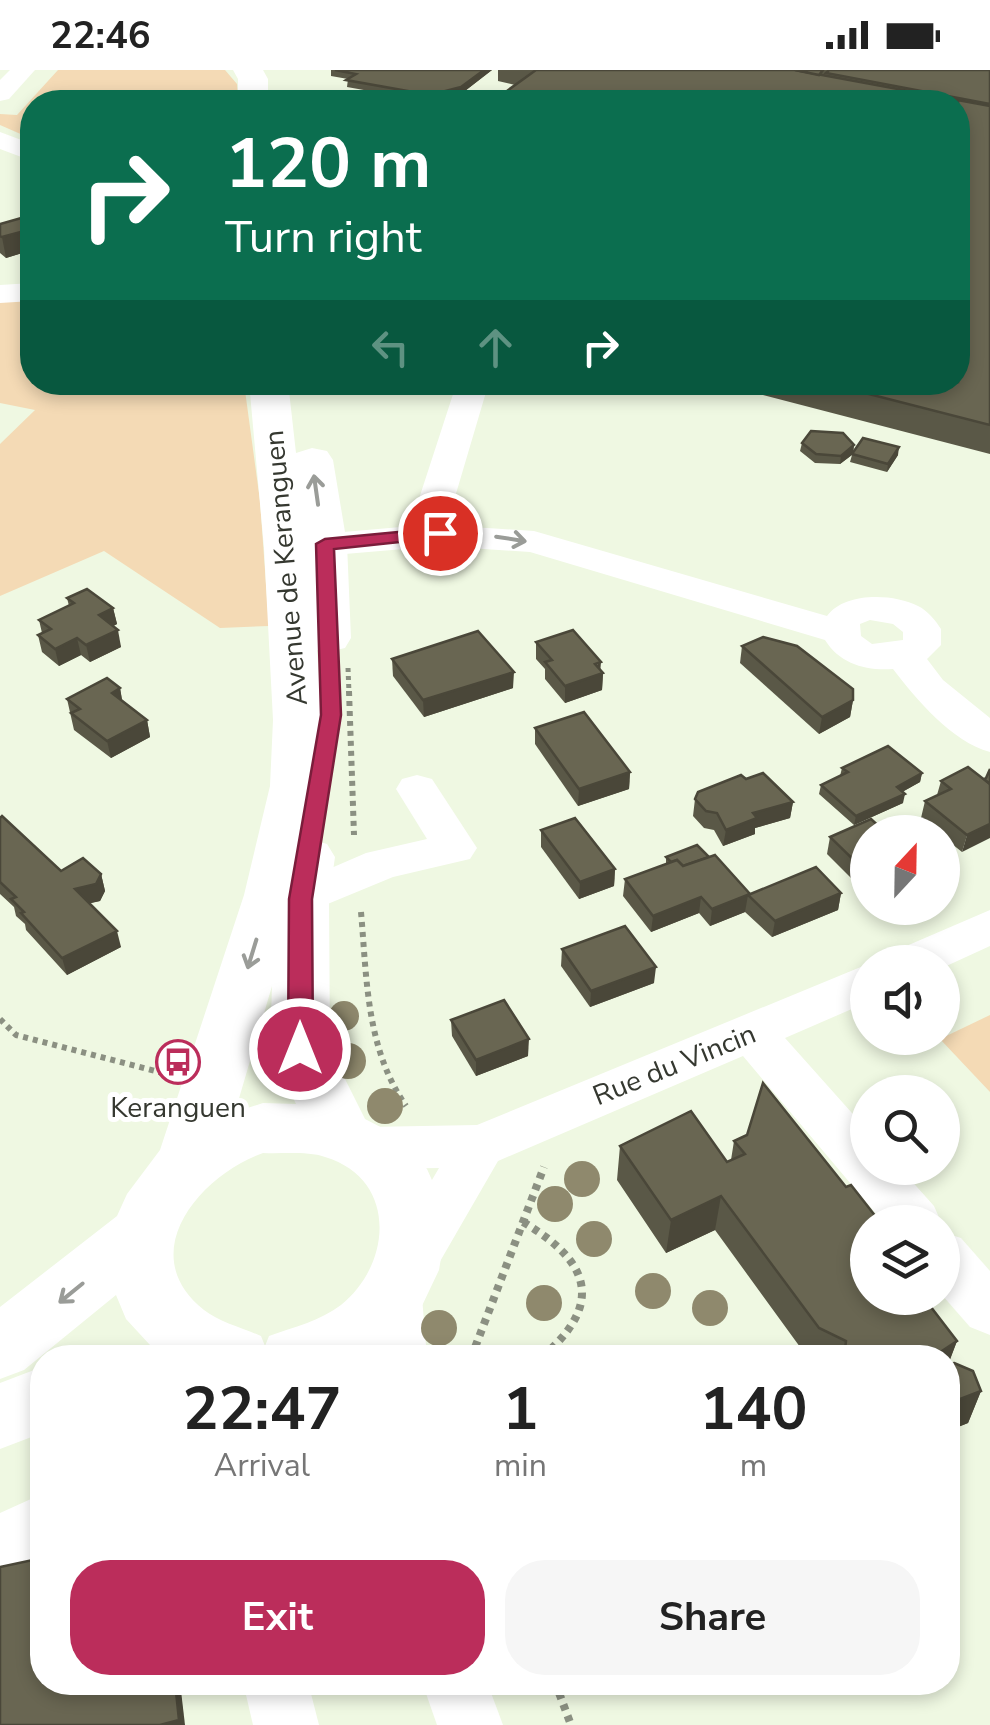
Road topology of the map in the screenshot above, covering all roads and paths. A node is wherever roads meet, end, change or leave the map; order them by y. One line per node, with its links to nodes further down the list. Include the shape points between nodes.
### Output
1 (24, 70): 2 (street)
2 (0, 94)
3 (271, 395): 7 (main road, Avenue de Keranguen)
4 (303, 395): 7 (main road, Avenue de Keranguen, one-way to 4)
5 (470, 395): 6 (street, via 432,514)
6 (414, 534): 7 (street); 8 (street, one-way to 8, via 518,540 603,571 840,632 863,654 905,656 929,689)
7 (306, 546): 10 (main road, Avenue de Keranguen, via 331,715); 20 (main road, Avenue de Keranguen, one-way to 20, via 296,786 271,894)
8 (990, 739)
9 (417, 789): 10 (street, via 455,848 382,864)
10 (301, 899): 18 (main road, Avenue de Keranguen, via 300,1049)
11 (990, 928): 12 (street)
12 (952, 945)
13 (850, 990): 15 (street, Rue du Vincin)
14 (0, 1019): 16 (path, via 16,1034)
15 (752, 1033): 17 (street, Rue du Vincin); 21 (street)
16 (180, 1077)
17 (567, 1108): 19 (street, Rue du Vincin); 22 (path)
18 (355, 1142): 19 (street, Rue du Vincin); 20 (main road, via 303,1126 263,1127); 25 (main road, Avenue de Keranguen, via 390,1167 406,1190 414,1225)
19 (480, 1146): 25 (street)
20 (189, 1159): 23 (main road, via 158,1194)
21 (900, 1205)
22 (523, 1222): 29 (path); 30 (path, via 568,1253 578,1272 582,1294 575,1323)
23 (140, 1236): 27 (main road, via 141,1274 157,1310); 31 (main road, one-way to 31)
24 (960, 1276): 26 (street)
25 (401, 1305): 28 (main road)
26 (990, 1310)
27 (184, 1345)
28 (334, 1345)
29 (477, 1345)
30 (557, 1345)
31 (0, 1348)
32 (30, 1405): 33 (main road)
33 (0, 1416)
34 (30, 1530): 35 (street)
35 (0, 1545)
36 (278, 1695): 40 (street)
37 (459, 1695): 41 (street)
38 (489, 1695): 42 (street)
39 (560, 1695): 43 (path)
40 (286, 1725)
41 (470, 1725)
42 (494, 1725)
43 (571, 1725)

